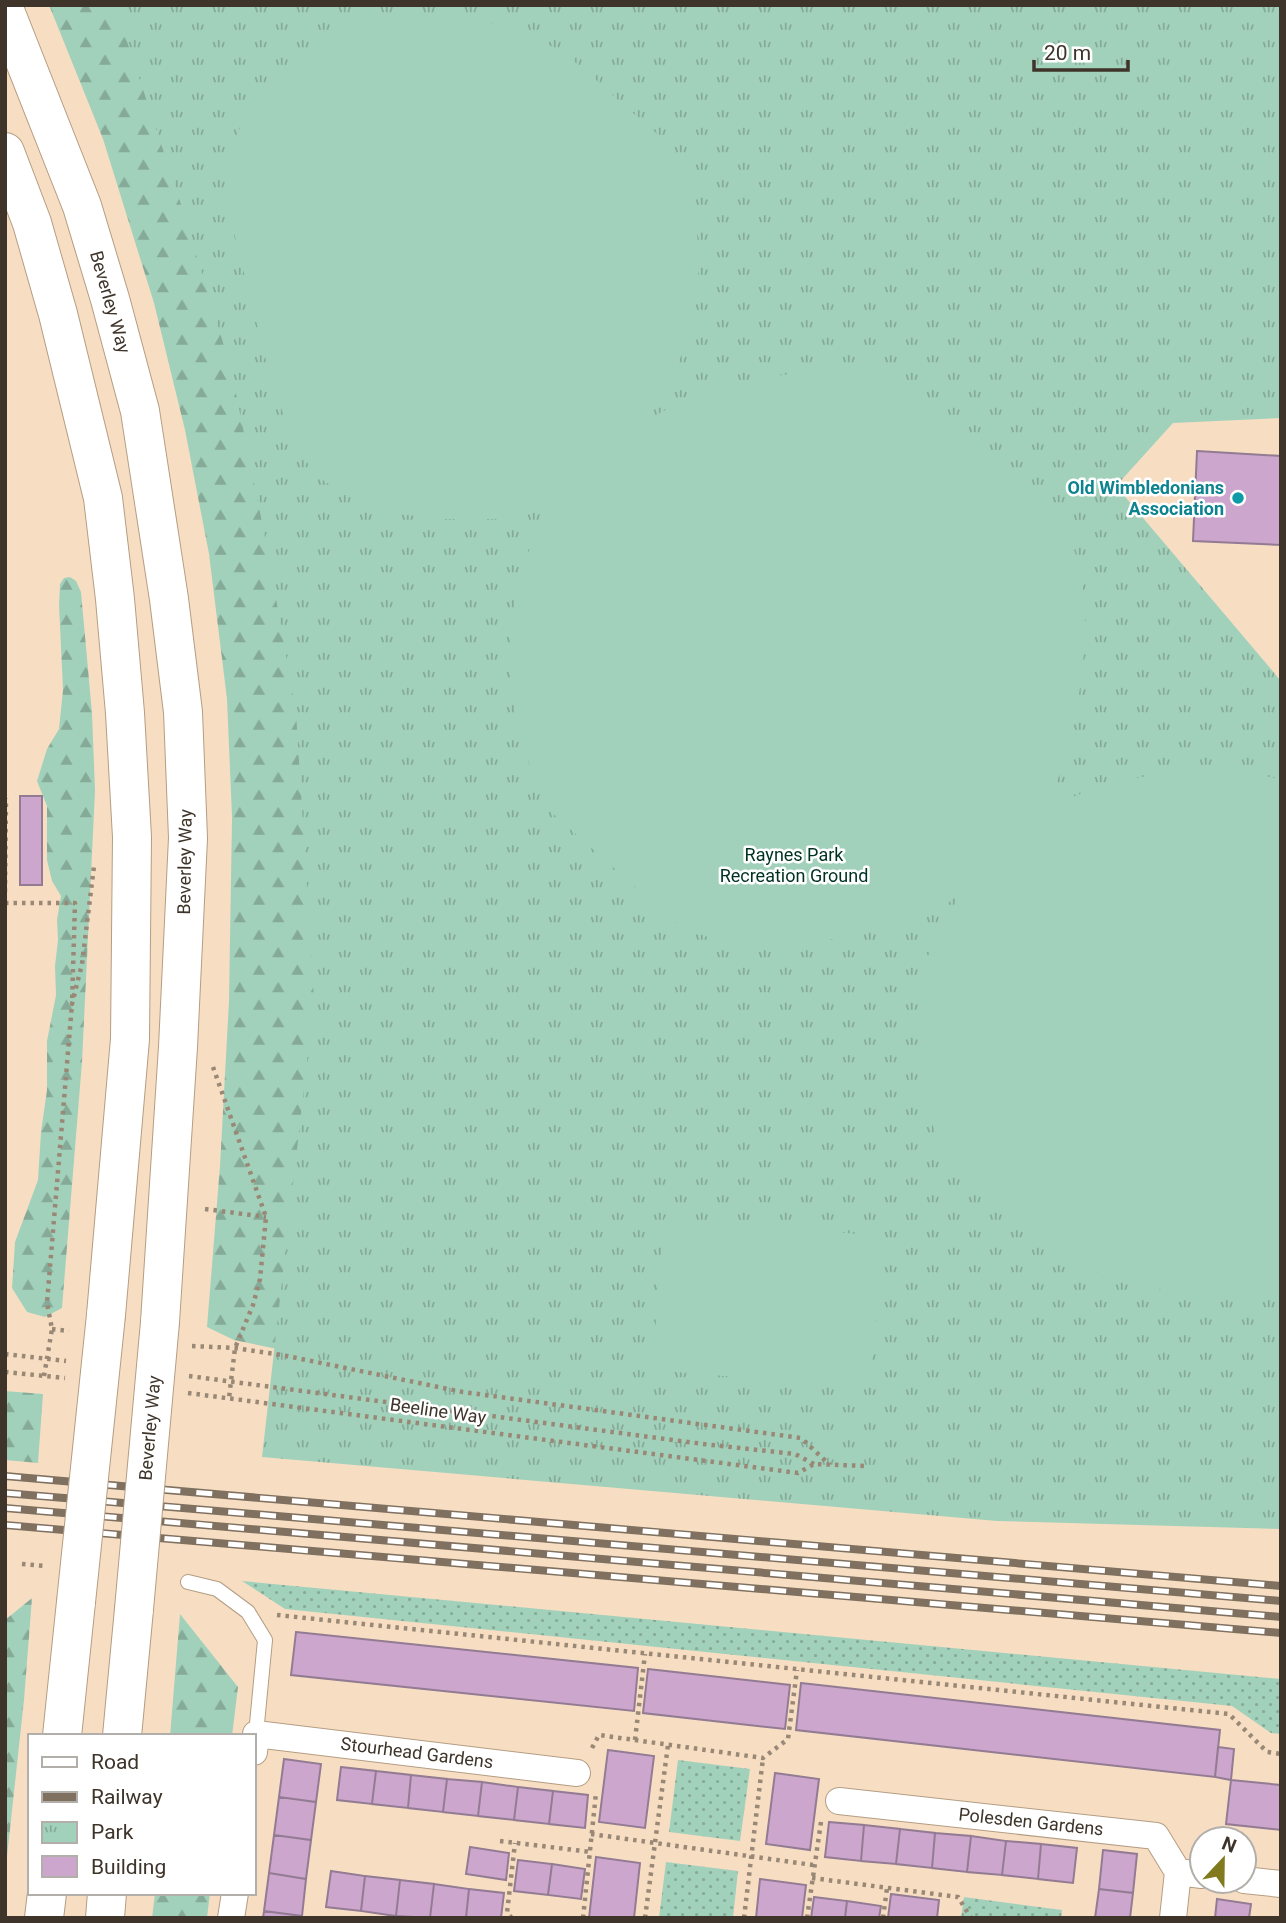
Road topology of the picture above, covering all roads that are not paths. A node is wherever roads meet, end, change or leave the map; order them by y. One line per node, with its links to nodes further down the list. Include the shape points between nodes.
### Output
1 (5, 11): 5 (highway, Beverley Way, bridge, via 82,206 140,411 183,712 188,838 178,1047 160,1322)
2 (5, 152): 4 (highway, bridge, via 51,288 103,498 125,713 132,837 130,1039)
3 (187, 1582): 6 (lane, via 217,1589 248,1612 265,1640)
4 (62, 1734)
5 (122, 1734)
6 (256, 1734)
7 (256, 1743): 8 (street, Stourhead Gardens)
8 (578, 1773)
9 (839, 1801): 10 (street, Polesden Gardens, via 1156,1836)
10 (1188, 1871)
11 (1188, 1878): 20 (street)
12 (1258, 1882): 13 (street)
13 (1281, 1884)
14 (47, 1895): 17 (highway)
15 (107, 1895): 18 (highway)
16 (235, 1895): 19 (street)
17 (44, 1918)
18 (105, 1918)
19 (231, 1918)
20 (1172, 1918)

